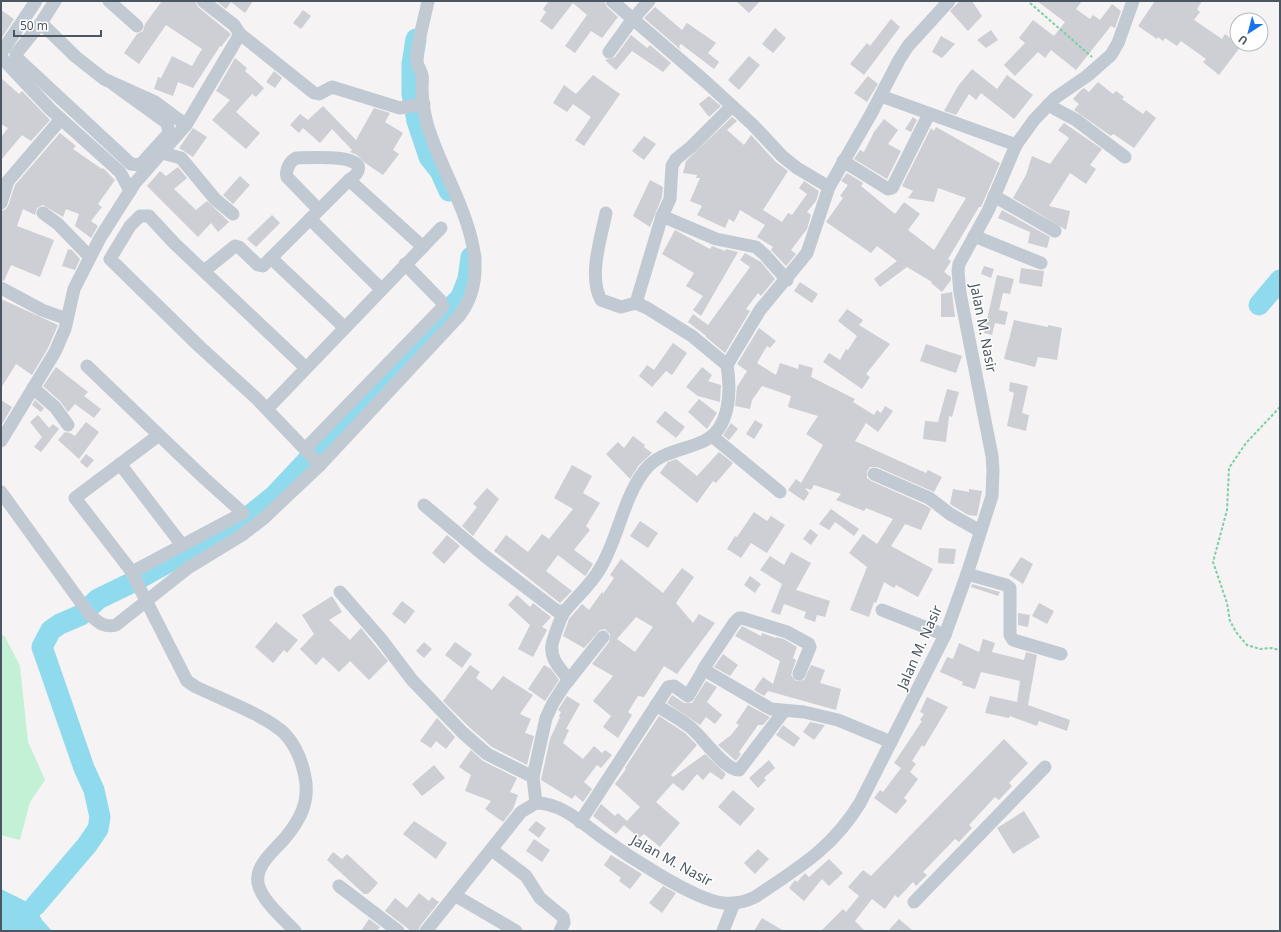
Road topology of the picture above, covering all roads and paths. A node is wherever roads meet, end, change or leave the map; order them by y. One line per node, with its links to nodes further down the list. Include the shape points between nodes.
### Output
1 (36, 1): 16 (street)
2 (55, 1): 12 (street)
3 (109, 1): 13 (street)
4 (203, 1): 14 (street, via 234,25)
5 (428, 1): 21 (street, via 416,60 422,75)
6 (612, 1): 11 (street)
7 (649, 1): 11 (street)
8 (949, 1): 20 (street, via 908,46)
9 (1133, 1): 18 (street, Jalan M. Nasir, via 1118,43 1111,55)
10 (1030, 3): 18 (path)
11 (632, 20): 15 (street); 23 (street)
12 (40, 23): 19 (street, via 76,57); 19 (street, via 18,50 18,59 131,164 140,165 169,133 169,129 167,124)
13 (137, 26)
14 (240, 34): 21 (street, via 314,93 319,94 333,87 400,108); 26 (street)
15 (609, 52)
16 (1, 53)
17 (1, 58): 25 (street)
18 (1100, 64): 22 (street, Jalan M. Nasir)
19 (113, 84): 26 (street, via 155,102)
20 (881, 96): 24 (street); 30 (street)
21 (424, 104): 66 (street, via 427,124 473,245 474,272 469,297 460,315)
22 (1048, 105): 27 (street, Jalan M. Nasir); 29 (street, via 1076,120)
23 (732, 106): 32 (street, via 782,156); 40 (street, via 674,161 671,168 670,199)
24 (929, 114): 27 (street); 30 (street, via 892,188 888,189)
25 (60, 119): 33 (street, via 120,172); 35 (street, via 8,181)
26 (186, 125): 28 (street)
27 (1016, 145): 34 (street, Jalan M. Nasir)
28 (162, 153): 33 (street); 38 (street, via 181,158 215,199)
29 (1125, 157)
30 (843, 161): 32 (street)
31 (350, 180): 39 (street); 39 (street, via 358,168 349,159 293,160 286,172 287,177); 44 (street)
32 (829, 187): 50 (street, via 810,248)
33 (130, 191): 45 (street)
34 (994, 196): 42 (street); 43 (street, Jalan M. Nasir)
35 (1, 203)
36 (606, 213): 53 (street, via 595,266 598,295 603,301 621,307)
37 (42, 214): 45 (street, via 58,224)
38 (233, 214)
39 (314, 215): 46 (street); 52 (street)
40 (662, 216): 50 (street, via 716,239 756,247); 53 (street)
41 (441, 228): 44 (street)
42 (1055, 231)
43 (974, 236): 47 (street); 72 (street, Jalan M. Nasir, via 963,255 958,271 993,463 992,496)
44 (423, 247): 48 (street)
45 (90, 257): 54 (street, via 74,289)
46 (271, 258): 49 (street, via 260,266 235,246); 55 (street)
47 (1041, 263)
48 (405, 264): 52 (street); 66 (street, via 441,301 443,307)
49 (204, 271): 58 (street); 61 (street, via 147,215 140,216 130,226 110,259)
50 (786, 280): 56 (street, via 760,310)
51 (1, 288): 54 (street, via 42,310)
52 (381, 289): 55 (street)
53 (636, 303): 56 (street, via 677,326)
54 (68, 319): 59 (street, via 62,339)
55 (344, 327): 58 (street)
56 (727, 365): 64 (street, via 730,381 727,408)
57 (86, 366): 63 (street)
58 (305, 367): 61 (street)
59 (33, 388): 62 (street, via 55,407); 65 (street)
60 (1280, 407): 82 (path, via 1246,443 1229,468 1227,510 1213,562 1227,603 1230,621 1236,632 1247,645 1260,649)
61 (267, 409): 66 (street)
62 (68, 425)
63 (159, 435): 67 (street); 73 (street, via 243,513)
64 (712, 436): 70 (street); 79 (street, via 660,457 646,469 631,493 602,566 583,593)
65 (1, 441)
66 (313, 457): 77 (street, via 250,529 188,568)
67 (120, 464): 73 (street); 74 (street, via 75,498)
68 (874, 474): 72 (street, via 929,498 950,514)
69 (1, 492): 77 (street, via 86,610 106,626 116,625)
70 (780, 492)
71 (424, 505): 79 (street, via 486,557 557,611)
72 (980, 531): 75 (street, Jalan M. Nasir)
73 (182, 545): 74 (street)
74 (131, 571): 77 (street)
75 (967, 574): 80 (street, Jalan M. Nasir); 83 (street, via 1010,588 1010,635 1013,640)
76 (340, 592): 91 (street, via 412,680 463,733 491,757)
77 (147, 601): 99 (street, via 187,680 196,687 274,725 290,740 300,756 307,789 304,809 286,837 263,863 258,877 258,884 264,897)
78 (882, 610): 80 (street)
79 (564, 611): 86 (street, via 552,652 554,660)
80 (945, 635): 89 (street, Jalan M. Nasir)
81 (603, 638): 86 (street)
82 (1280, 650)
83 (1061, 654)
84 (704, 669): 85 (street, via 734,623 741,618 787,632 809,644); 87 (street, via 688,696 674,686 668,687); 88 (street, via 771,709)
85 (798, 674)
86 (569, 680): 91 (street, via 546,718)
87 (656, 705): 88 (street, via 690,727 724,763 736,770 739,770); 93 (street)
88 (784, 711): 89 (street, via 804,712 838,720)
89 (892, 742): 98 (street, Jalan M. Nasir, via 852,816 827,846 755,897)
90 (1045, 767): 97 (street)
91 (533, 777): 92 (street)
92 (536, 803): 93 (street, Jalan M. Nasir, via 556,806); 94 (street, via 521,812)
93 (580, 822): 98 (street, Jalan M. Nasir, via 628,855 682,886 715,901)
94 (492, 850): 96 (street); 103 (street, via 526,876 540,898 562,917 564,923)
95 (339, 886): 100 (street)
96 (456, 896): 101 (street); 102 (street)
97 (914, 902)
98 (734, 903): 104 (street)
99 (295, 931)
100 (398, 931)
101 (426, 931)
102 (516, 931)
103 (560, 931)
104 (723, 931)

